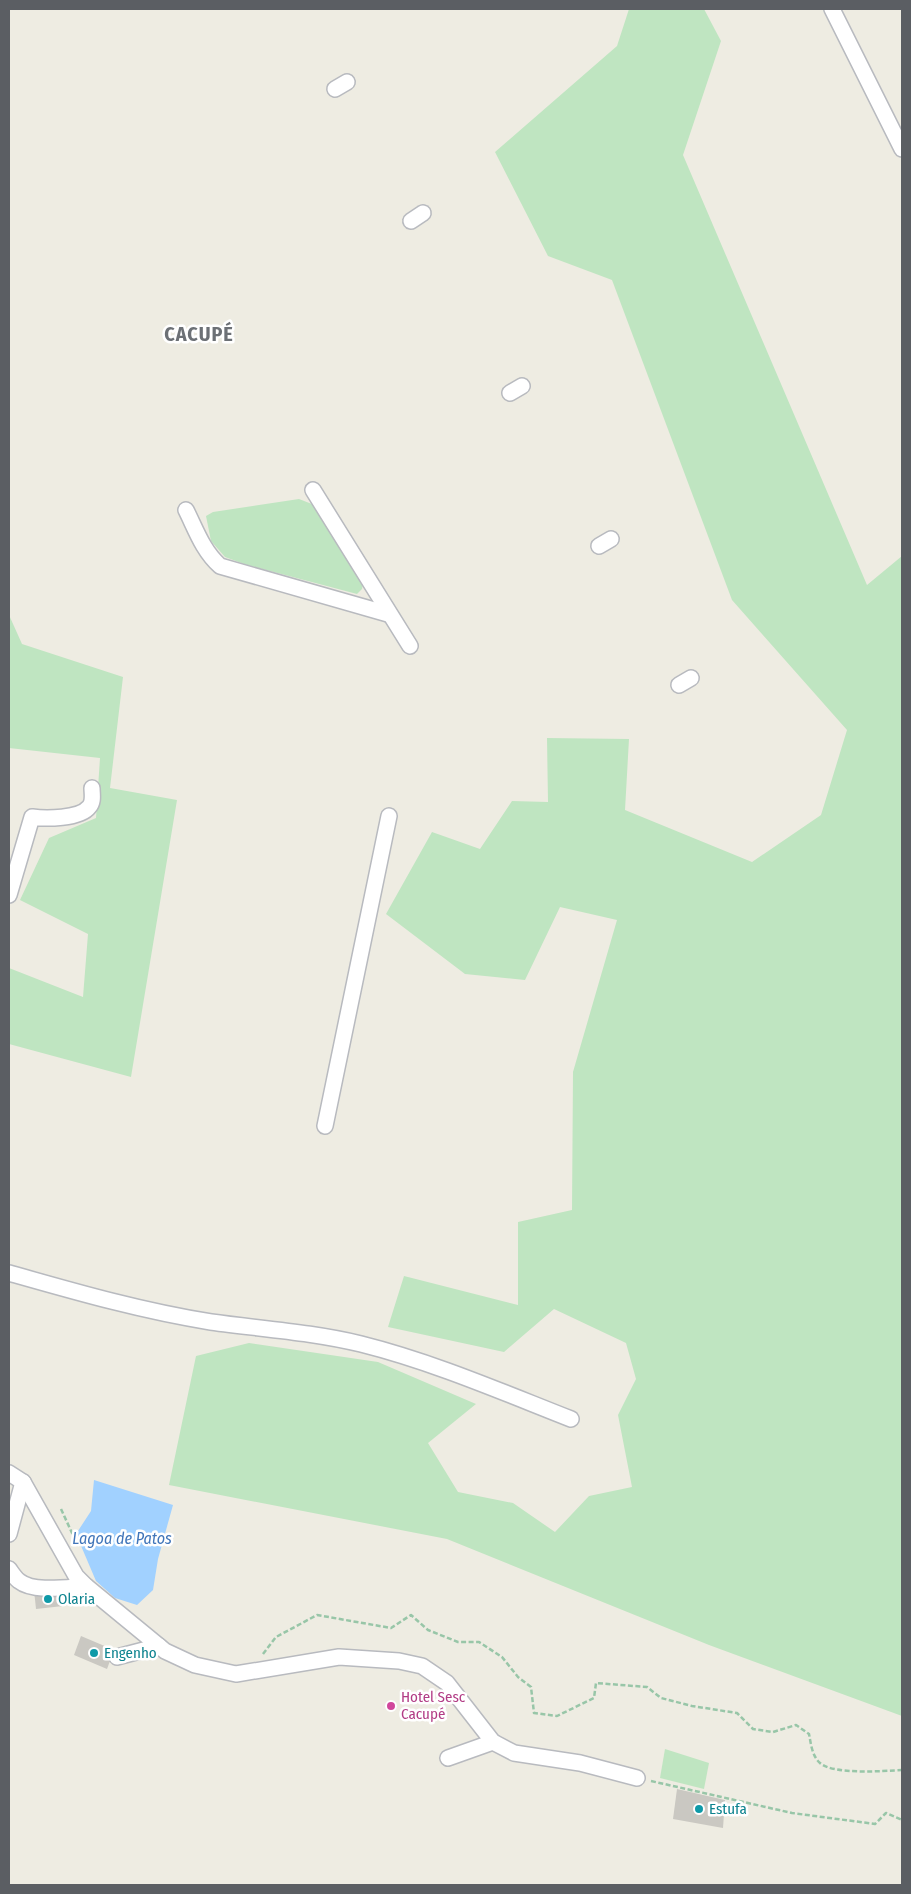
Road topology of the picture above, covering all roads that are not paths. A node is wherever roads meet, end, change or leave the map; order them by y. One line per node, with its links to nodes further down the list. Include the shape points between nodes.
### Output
1 (832, 9): 2 (street)
2 (902, 149)
3 (313, 490): 5 (street)
4 (186, 510): 5 (street, via 204,548 220,566)
5 (388, 614): 6 (street)
6 (410, 646)
7 (92, 788): 9 (street, via 92,802 83,812 54,819 32,817)
8 (389, 816): 10 (street)
9 (9, 895)
10 (324, 1126)
11 (9, 1273): 12 (street, via 173,1315 360,1344 436,1368)
12 (571, 1419)
13 (9, 1473): 14 (street)
14 (23, 1482): 15 (street); 17 (street, via 76,1576)
15 (9, 1534)
16 (9, 1569): 17 (street, via 20,1582 34,1587)
17 (86, 1586): 18 (street)
18 (159, 1646): 19 (street); 20 (street, via 195,1665 236,1674 339,1657 422,1666 446,1683)
19 (117, 1657)
20 (493, 1742): 21 (street); 22 (street, via 514,1753 580,1763)
21 (448, 1758)
22 (637, 1778)

